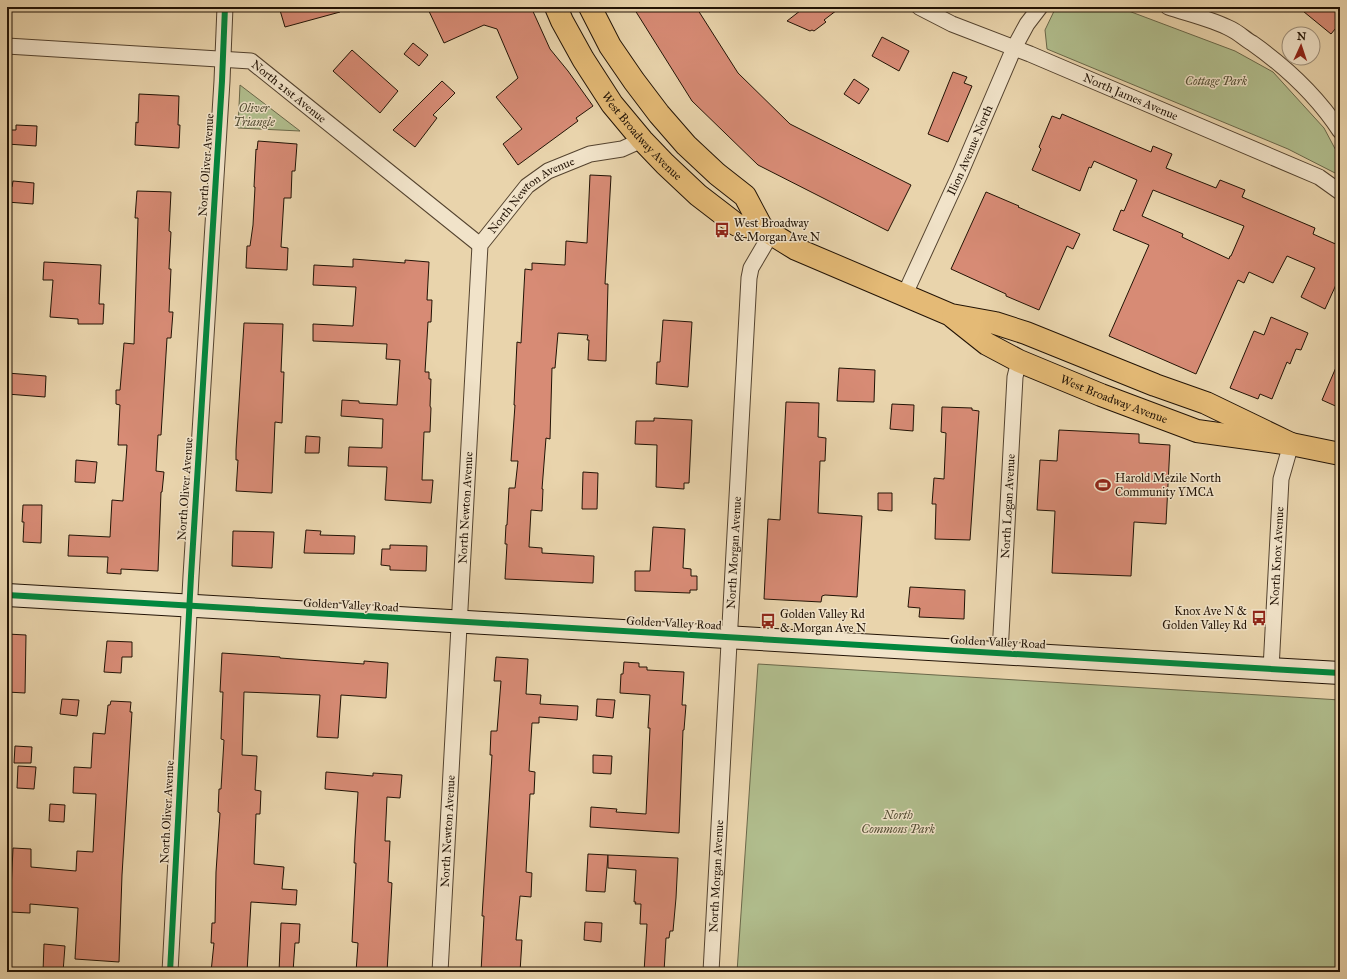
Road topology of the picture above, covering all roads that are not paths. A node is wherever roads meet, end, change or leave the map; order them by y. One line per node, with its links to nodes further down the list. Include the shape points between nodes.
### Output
1 (225, 7): 9 (street, North Oliver Avenue)
2 (556, 7): 11 (main road, West Broadway Avenue, via 583,59 612,104)
3 (590, 7): 13 (main road, West Broadway Avenue, via 610,46 659,114 686,145 745,196)
4 (919, 7): 8 (street, North James Avenue, via 952,24)
5 (1040, 7): 8 (street, Ilion Avenue North)
6 (1168, 7): 10 (street, via 1216,22 1271,56 1304,86)
7 (7, 46): 9 (street, North 21st Avenue)
8 (1014, 48): 12 (street, North James Avenue, via 1319,177); 15 (street, Ilion Avenue North)
9 (223, 58): 14 (street, North 21st Avenue, via 251,61); 21 (street, North Oliver Avenue)
10 (1340, 131)
11 (642, 140): 13 (main road, West Broadway Avenue, via 698,195 737,225); 14 (street, North Newton Avenue, via 622,149 590,154 548,171 527,186)
12 (1340, 192)
13 (767, 231): 15 (main road, West Broadway Avenue, via 796,250); 23 (street, North Morgan Avenue, via 749,278)
14 (480, 245): 22 (street, North Newton Avenue)
15 (904, 296): 16 (main road, West Broadway Avenue)
16 (951, 315): 17 (main road, West Broadway Avenue, via 987,344); 18 (main road, West Broadway Avenue, via 994,323 1026,333 1206,403)
17 (1019, 361): 18 (main road, West Broadway Avenue, via 1197,431); 24 (street, North Logan Avenue, via 1014,377)
18 (1291, 444): 19 (main road, West Broadway Avenue); 25 (street, North Knox Avenue, via 1281,480)
19 (1340, 454)
20 (7, 595): 21 (street, Golden Valley Road)
21 (189, 606): 22 (street, Golden Valley Road); 27 (street, North Oliver Avenue)
22 (459, 622): 23 (street, Golden Valley Road); 28 (street, North Newton Avenue)
23 (729, 637): 24 (street, Golden Valley Road); 29 (street, North Morgan Avenue)
24 (1000, 653): 25 (street, Golden Valley Road)
25 (1271, 669): 26 (street, Golden Valley Road)
26 (1340, 673)
27 (170, 972)
28 (440, 972)
29 (711, 972)

